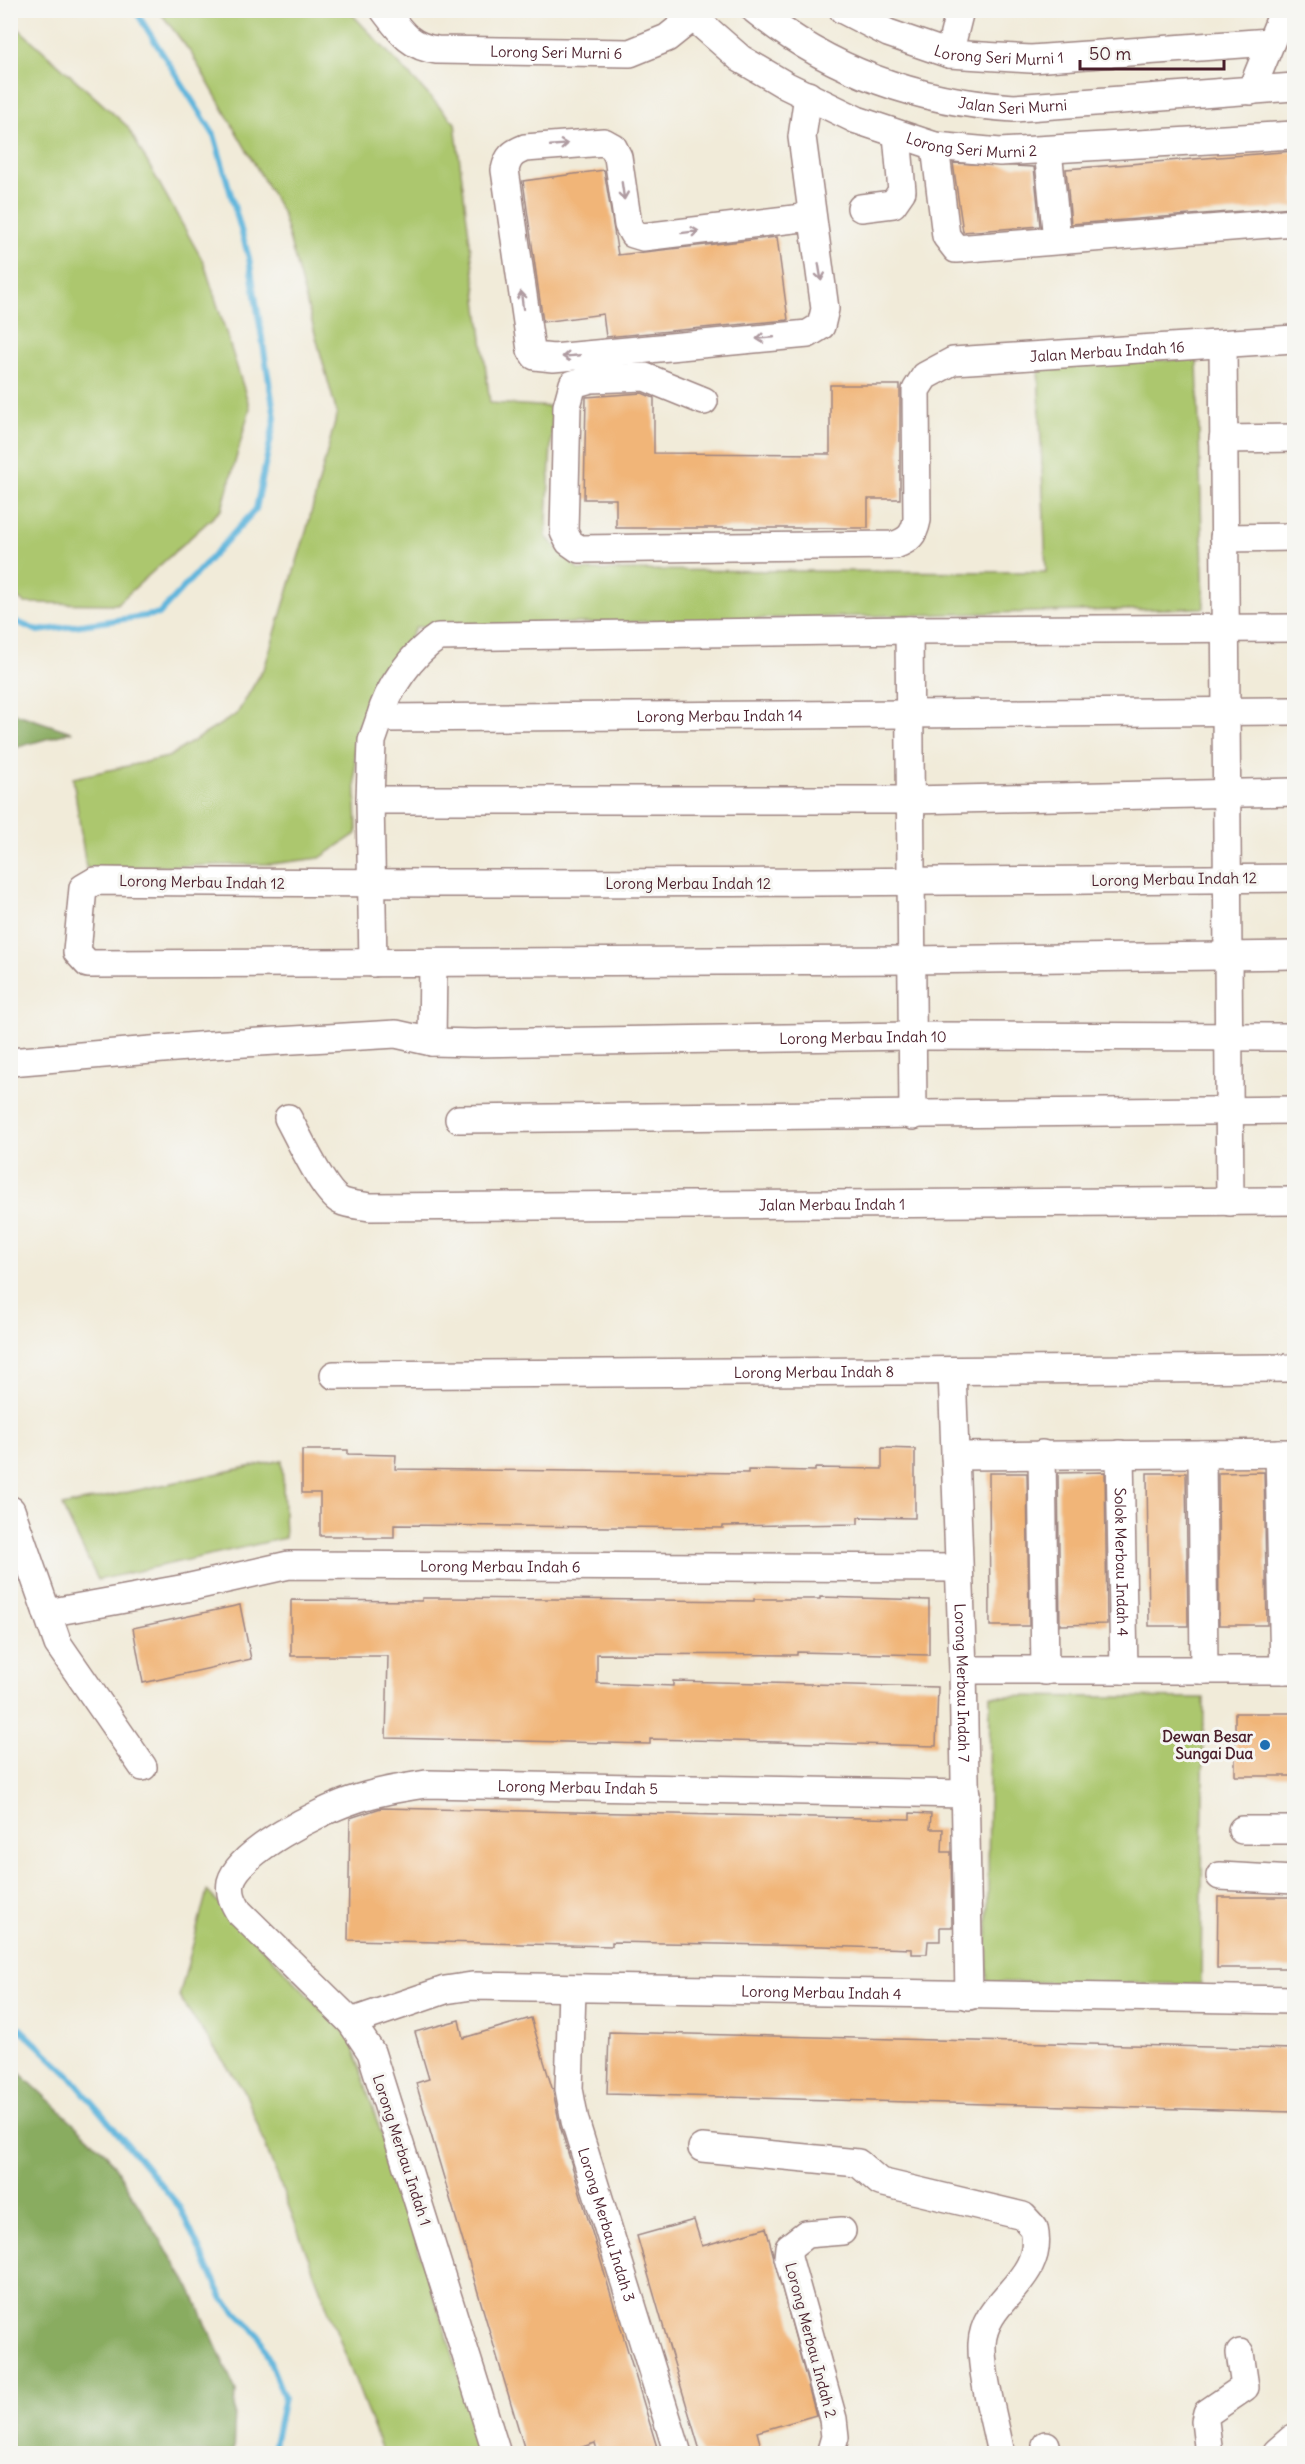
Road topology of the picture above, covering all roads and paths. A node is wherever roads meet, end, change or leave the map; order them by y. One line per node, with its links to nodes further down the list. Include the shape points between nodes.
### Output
1 (384, 10): 6 (street, Lorong Seri Murni 6, via 411,43 422,49 630,53 667,38)
2 (755, 10): 10 (street, Jalan Seri Murni, via 826,58 878,82 921,96 969,105 1014,108)
3 (843, 10): 8 (street, Lorong Seri Murni 1, via 888,33)
4 (960, 10): 8 (street)
5 (1284, 10): 7 (street)
6 (688, 14): 11 (street, Lorong Seri Murni 2, via 741,59)
7 (1270, 42): 8 (street, Lorong Seri Murni 1, via 1031,59); 10 (street)
8 (950, 54)
9 (1294, 87): 10 (street, Jalan Seri Murni)
10 (1251, 91)
11 (808, 95): 12 (street, Lorong Seri Murni 2); 17 (street, via 802,137)
12 (897, 135): 14 (street, Lorong Seri Murni 2); 16 (street, via 902,191 893,204)
13 (1294, 135): 15 (street, Lorong Seri Murni 2)
14 (934, 146): 15 (street, Lorong Seri Murni 2, via 1000,152); 19 (street, via 946,236 956,249)
15 (1048, 150): 19 (street)
16 (861, 208)
17 (811, 217): 17 (street, one-way to 17, via 825,309 825,319 815,332 553,358 535,356 531,350 505,170 514,152 604,142 613,147 618,157 628,225 633,234 643,237)
18 (1294, 222): 19 (street)
19 (1058, 240)
20 (1294, 339): 21 (street, Jalan Merbau Indah 16)
21 (1223, 344): 22 (street, Jalan Merbau Indah 16, via 953,361 924,376 916,390 917,520 907,541 895,545 579,549 568,542 564,532 567,406 573,384 591,379 645,377); 24 (street)
22 (704, 401)
23 (1294, 438): 24 (street)
24 (1223, 440): 26 (street)
25 (1294, 537): 26 (street)
26 (1224, 538): 29 (street)
27 (1294, 628): 29 (street)
28 (909, 630): 29 (street); 32 (street); 33 (street, via 438,637 426,645 385,698)
29 (1225, 630): 31 (street)
30 (1294, 711): 31 (street, Lorong Merbau Indah 14)
31 (1226, 713): 32 (street, Lorong Merbau Indah 14); 35 (street)
32 (910, 716): 33 (street, Lorong Merbau Indah 14); 37 (street)
33 (380, 718): 36 (street, via 372,741)
34 (1294, 792): 35 (street)
35 (1226, 793): 37 (street); 38 (street)
36 (370, 800): 37 (street); 41 (street)
37 (910, 800): 40 (street)
38 (1227, 878): 39 (street, Lorong Merbau Indah 12); 40 (street, Lorong Merbau Indah 12); 42 (street)
39 (1294, 878)
40 (911, 883): 41 (street, Lorong Merbau Indah 12); 44 (street)
41 (372, 884): 45 (street); 45 (street, Lorong Merbau Indah 12, via 95,881 82,888 77,952 88,964)
42 (1228, 955): 43 (street); 44 (street); 49 (street)
43 (1294, 955)
44 (911, 960): 46 (street); 47 (street)
45 (373, 963): 46 (street)
46 (433, 963): 50 (street)
47 (912, 1036): 49 (street, Lorong Merbau Indah 10); 50 (street, Lorong Merbau Indah 10); 54 (street)
48 (1294, 1037): 49 (street, Lorong Merbau Indah 10)
49 (1228, 1038): 52 (street)
50 (432, 1042): 51 (street, Lorong Merbau Indah 10, via 396,1034)
51 (10, 1062)
52 (1229, 1110): 53 (street); 54 (street); 58 (street)
53 (1294, 1110)
54 (913, 1116): 56 (street)
55 (288, 1119): 58 (street, Jalan Merbau Indah 1, via 320,1180 341,1201 369,1207)
56 (459, 1119)
57 (1294, 1201): 58 (street, Jalan Merbau Indah 1)
58 (1230, 1202)
59 (1294, 1368): 60 (street, Lorong Merbau Indah 8)
60 (952, 1371): 61 (street, Lorong Merbau Indah 8); 66 (street, Lorong Merbau Indah 7)
61 (334, 1375)
62 (1287, 1453): 65 (street); 72 (street)
63 (1042, 1454): 64 (street); 66 (street); 74 (street)
64 (1120, 1454): 65 (street); 70 (street, Solok Merbau Indah 4)
65 (1202, 1454): 71 (street)
66 (955, 1456): 68 (street, Lorong Merbau Indah 7)
67 (11, 1510): 69 (street)
68 (958, 1568): 69 (street, Lorong Merbau Indah 6, via 289,1565); 73 (street, Lorong Merbau Indah 7)
69 (47, 1613): 75 (street, via 58,1644)
70 (1124, 1670): 71 (street); 74 (street)
71 (1204, 1670): 72 (street)
72 (1289, 1670)
73 (963, 1671): 74 (street); 76 (street, Lorong Merbau Indah 7)
74 (1045, 1671)
75 (143, 1767)
76 (966, 1794): 81 (street, Lorong Merbau Indah 5, via 426,1784 350,1800 321,1812 257,1851 238,1868); 83 (street, Lorong Merbau Indah 7)
77 (1242, 1830): 78 (street)
78 (1294, 1830)
79 (1220, 1876): 80 (street)
80 (1294, 1880)
81 (230, 1892): 85 (street, Lorong Merbau Indah 1, via 239,1912)
82 (572, 1990): 83 (street, Lorong Merbau Indah 4); 85 (street, Lorong Merbau Indah 4, via 472,1986 445,1990); 91 (street, Lorong Merbau Indah 3, via 569,2090 575,2121)
83 (969, 1996): 84 (street, Lorong Merbau Indah 4)
84 (1294, 2000)
85 (351, 2022): 90 (street, Lorong Merbau Indah 1, via 371,2052)
86 (702, 2148): 93 (street, via 858,2163 880,2182 1023,2216 1034,2228 1036,2258 989,2317 982,2344)
87 (842, 2231): 92 (street, Lorong Merbau Indah 2, via 806,2234 789,2247 788,2258 833,2419 835,2437)
88 (1240, 2353): 94 (street, via 1245,2387 1207,2413)
89 (1294, 2441): 95 (main road)
90 (497, 2454)
91 (678, 2454)
92 (830, 2454)
93 (1001, 2454)
94 (1209, 2454)
95 (1279, 2454)

